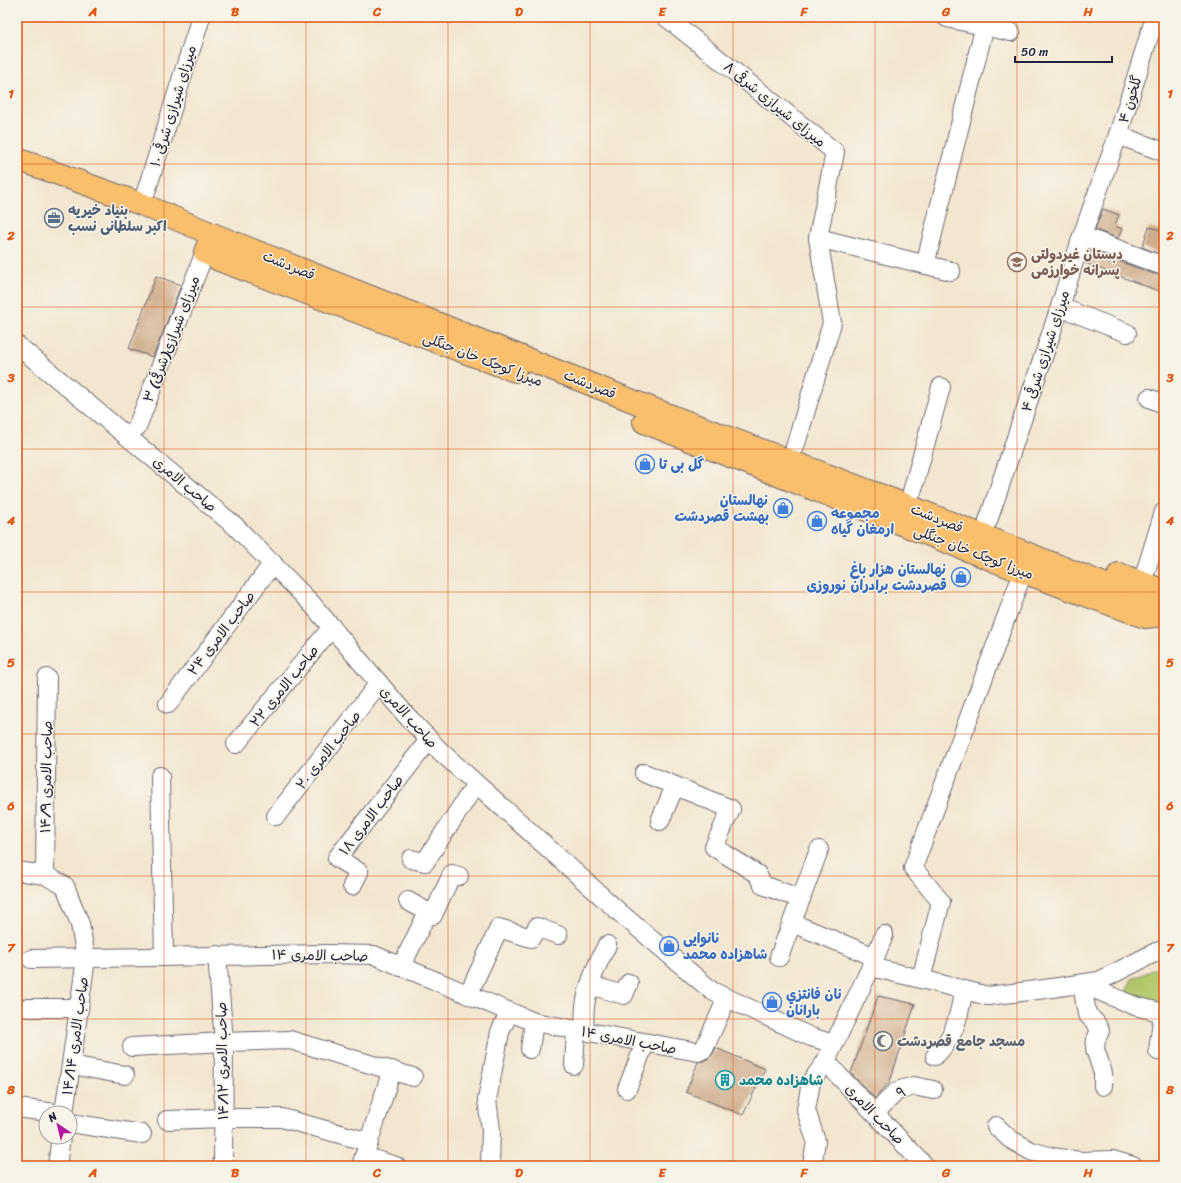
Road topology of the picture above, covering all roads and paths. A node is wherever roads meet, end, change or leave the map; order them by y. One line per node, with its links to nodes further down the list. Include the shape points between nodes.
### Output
1 (201, 17): 11 (street, ۱۰ میرزای شیرازی شرقی)
2 (666, 17): 13 (street, ۸ میرزای شیرازی شرقی, via 835,152)
3 (1155, 17): 7 (street, ۴ گلخون)
4 (947, 18): 5 (street)
5 (986, 22): 6 (street); 16 (street)
6 (1011, 32)
7 (1118, 135): 9 (street); 12 (street, ۴ میرزای شیرازی شرقی)
8 (17, 145): 11 (main road, قصردشت)
9 (1164, 152)
10 (17, 159): 14 (main road, قصردشت, via 141,204)
11 (145, 194): 24 (main road, قصردشت, via 663,398)
12 (1082, 236): 15 (street); 18 (street, ۴ میرزای شیرازی شرقی)
13 (818, 238): 16 (street); 24 (street, ۸ میرزای شیرازی شرقی, via 832,323)
14 (208, 243): 22 (main road, قصردشت); 23 (street, ۳ میرزای شیرازی(شرقی))
15 (1158, 264)
16 (925, 265): 17 (street)
17 (951, 271)
18 (1060, 307): 19 (street); 27 (street, ۴ میرزای شیرازی شرقی)
19 (1126, 333)
20 (17, 345): 28 (street, صاحب الامری, via 235,526)
21 (941, 387): 25 (street)
22 (655, 418): 25 (main road, قصردشت); 29 (main road, میرزا کوچک خان جنگلی)
23 (137, 427)
24 (795, 447): 25 (main road, قصردشت)
25 (909, 498): 27 (main road, قصردشت)
26 (1164, 512): 30 (street)
27 (985, 528): 30 (main road, قصردشت)
28 (273, 563): 34 (street, صاحب الامری); 37 (street, ۲۴ صاحب الامری)
29 (1023, 572): 33 (main road, میرزا کوچک خان جنگلی, via 1146,617); 67 (street, via 913,868 942,902)
30 (1138, 590): 31 (main road, قصردشت); 32 (main road, قصردشت)
31 (1164, 591)
32 (1164, 608)
33 (1164, 615)
34 (332, 628): 36 (street, صاحب الامری); 39 (street, ۲۲ صاحب الامری)
35 (47, 678): 49 (street, ۱۴/۹ صاحب الامری)
36 (379, 683): 38 (street, صاحب الامری); 44 (street, ۲۰ صاحب الامری)
37 (168, 704)
38 (429, 740): 42 (street, صاحب الامری); 51 (street, ۱۸ صاحب الامری, via 337,858 359,872)
39 (236, 744)
40 (644, 773): 43 (street)
41 (160, 776): 61 (street)
42 (476, 784): 47 (street, via 425,862); 73 (street, صاحب الامری, via 629,921 712,991)
43 (675, 786): 45 (street); 52 (street, via 731,809 714,847 757,874 764,885)
44 (276, 816)
45 (660, 821)
46 (819, 850): 52 (street)
47 (411, 859)
48 (17, 871): 49 (street)
49 (44, 875): 64 (street, via 65,886 80,924)
50 (459, 876): 54 (street, via 452,874)
51 (352, 886)
52 (801, 899): 55 (street)
53 (408, 901): 54 (street)
54 (434, 914): 66 (street, via 426,916)
55 (792, 923): 62 (street); 65 (street)
56 (558, 935): 72 (street, via 536,927 531,938 499,928)
57 (884, 935): 65 (street)
58 (607, 945): 70 (street)
59 (1164, 950): 69 (street, via 1099,981)
60 (217, 956): 61 (street, ۱۴ صاحب الامری); 66 (street, ۱۴ صاحب الامری, via 374,955); 80 (street, ۱۴/۱۲ صاحب الامری)
61 (164, 957): 64 (street, ۱۴ صاحب الامری)
62 (779, 957)
63 (31, 959): 64 (street, ۱۴ صاحب الامری)
64 (86, 959): 75 (street, ۱۴/۱۴ صاحب الامری)
65 (873, 962): 67 (street); 82 (street)
66 (401, 967): 72 (street, ۱۴ صاحب الامری)
67 (921, 979): 71 (street)
68 (629, 983): 70 (street, via 624,995)
69 (1082, 984): 71 (street, via 988,996); 77 (street, via 1135,1006); 93 (street, via 1087,1014 1100,1031 1095,1048 1103,1073)
70 (590, 985): 79 (street)
71 (964, 990): 86 (street, via 953,1032)
72 (468, 995): 76 (street, ۱۴ صاحب الامری)
73 (727, 998): 81 (street, ۱۴ صاحب الامری, via 704,1049 698,1052); 82 (street, صاحب الامری, via 811,1037)
74 (27, 1008): 75 (street)
75 (79, 1008): 88 (street, ۱۴/۱۴ صاحب الامری)
76 (516, 1010): 78 (street, ۱۴ صاحب الامری); 110 (street, via 507,1017 500,1032 487,1100 491,1130)
77 (1164, 1013): 85 (street)
78 (534, 1022): 79 (street, ۱۴ صاحب الامری); 84 (street)
79 (580, 1030): 81 (street, ۱۴ صاحب الامری); 89 (street)
80 (224, 1042): 83 (street); 90 (street, via 290,1040); 100 (street, ۱۴/۱۲ صاحب الامری)
81 (645, 1043): 94 (street)
82 (834, 1044): 87 (street)
83 (132, 1047)
84 (530, 1050)
85 (1158, 1051)
86 (935, 1056)
87 (826, 1061): 99 (street, صاحب الامری); 111 (street, via 811,1082 806,1110 816,1141)
88 (71, 1065): 91 (street); 96 (street, ۱۴/۱۴ صاحب الامری)
89 (574, 1066)
90 (392, 1070): 92 (street); 106 (street)
91 (125, 1075)
92 (413, 1077)
93 (1103, 1086)
94 (627, 1089)
95 (933, 1090): 99 (street, ۹, via 914,1086 896,1091)
96 (65, 1105)
97 (17, 1108): 98 (street)
98 (38, 1111)
99 (875, 1114): 112 (street, صاحب الامری)
100 (224, 1118): 101 (street); 106 (street, via 282,1118); 108 (street, ۱۴/۱۲ صاحب الامری)
101 (167, 1120)
102 (78, 1124): 104 (street)
103 (996, 1126): 113 (street, via 1010,1139 1031,1151 1080,1162 1113,1160)
104 (142, 1134)
105 (60, 1145): 107 (street)
106 (364, 1155): 109 (street)
107 (57, 1166)
108 (223, 1166)
109 (396, 1166)
110 (490, 1166)
111 (812, 1166)
112 (926, 1166)
113 (1133, 1166)

